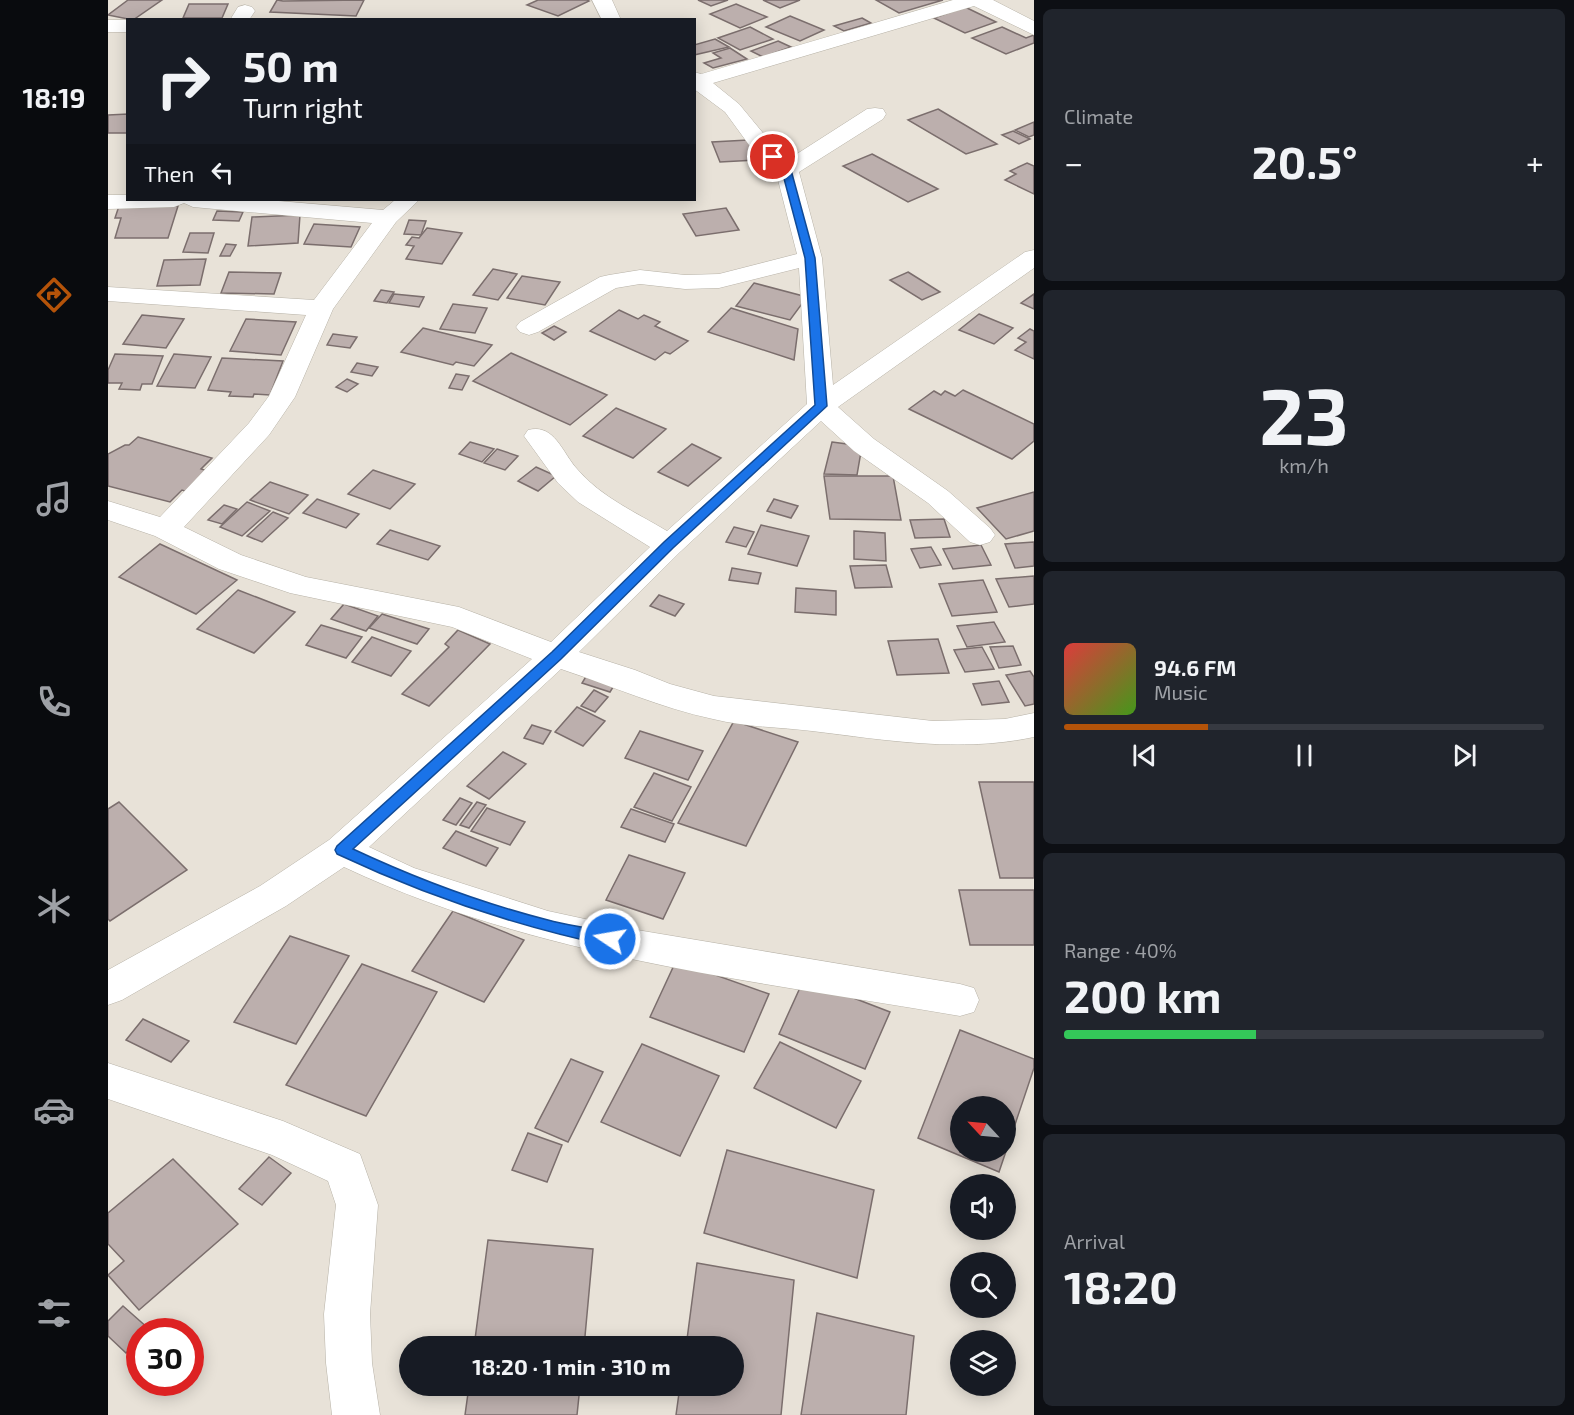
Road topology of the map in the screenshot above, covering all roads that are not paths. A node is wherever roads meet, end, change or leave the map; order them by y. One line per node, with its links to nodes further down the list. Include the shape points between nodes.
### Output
1 (601, 0): 3 (street)
2 (976, 0): 6 (street); 7 (street)
3 (611, 18)
4 (108, 26): 5 (street)
5 (126, 26)
6 (1034, 29)
7 (699, 84): 9 (street, via 732,108)
8 (875, 114): 9 (street)
9 (787, 170): 16 (street)
10 (126, 178): 11 (street)
11 (108, 201): 12 (street)
12 (126, 201)
13 (204, 201): 15 (street)
14 (407, 201): 15 (street)
15 (388, 217): 19 (street)
16 (810, 258): 20 (street, via 720,280 685,282 640,277 609,282); 21 (street)
17 (1034, 258): 21 (street)
18 (108, 294): 19 (street)
19 (321, 308): 24 (street, via 282,397 259,429)
20 (529, 327)
21 (821, 406): 25 (street, via 864,445 938,497); 26 (street)
22 (538, 436): 26 (street, via 568,477 588,495)
23 (108, 510): 24 (street)
24 (165, 529): 27 (street, via 230,562 301,586 459,618)
25 (980, 535)
26 (669, 545): 27 (street)
27 (556, 656): 28 (street, via 714,708 933,733 1005,731); 29 (street)
28 (1034, 725)
29 (342, 850): 30 (street, via 273,896); 31 (street, via 402,878 548,926 631,944)
30 (108, 989)
31 (960, 1000)
32 (108, 1081): 33 (street, via 283,1140 345,1168 357,1205 347,1314)
33 (356, 1415)

